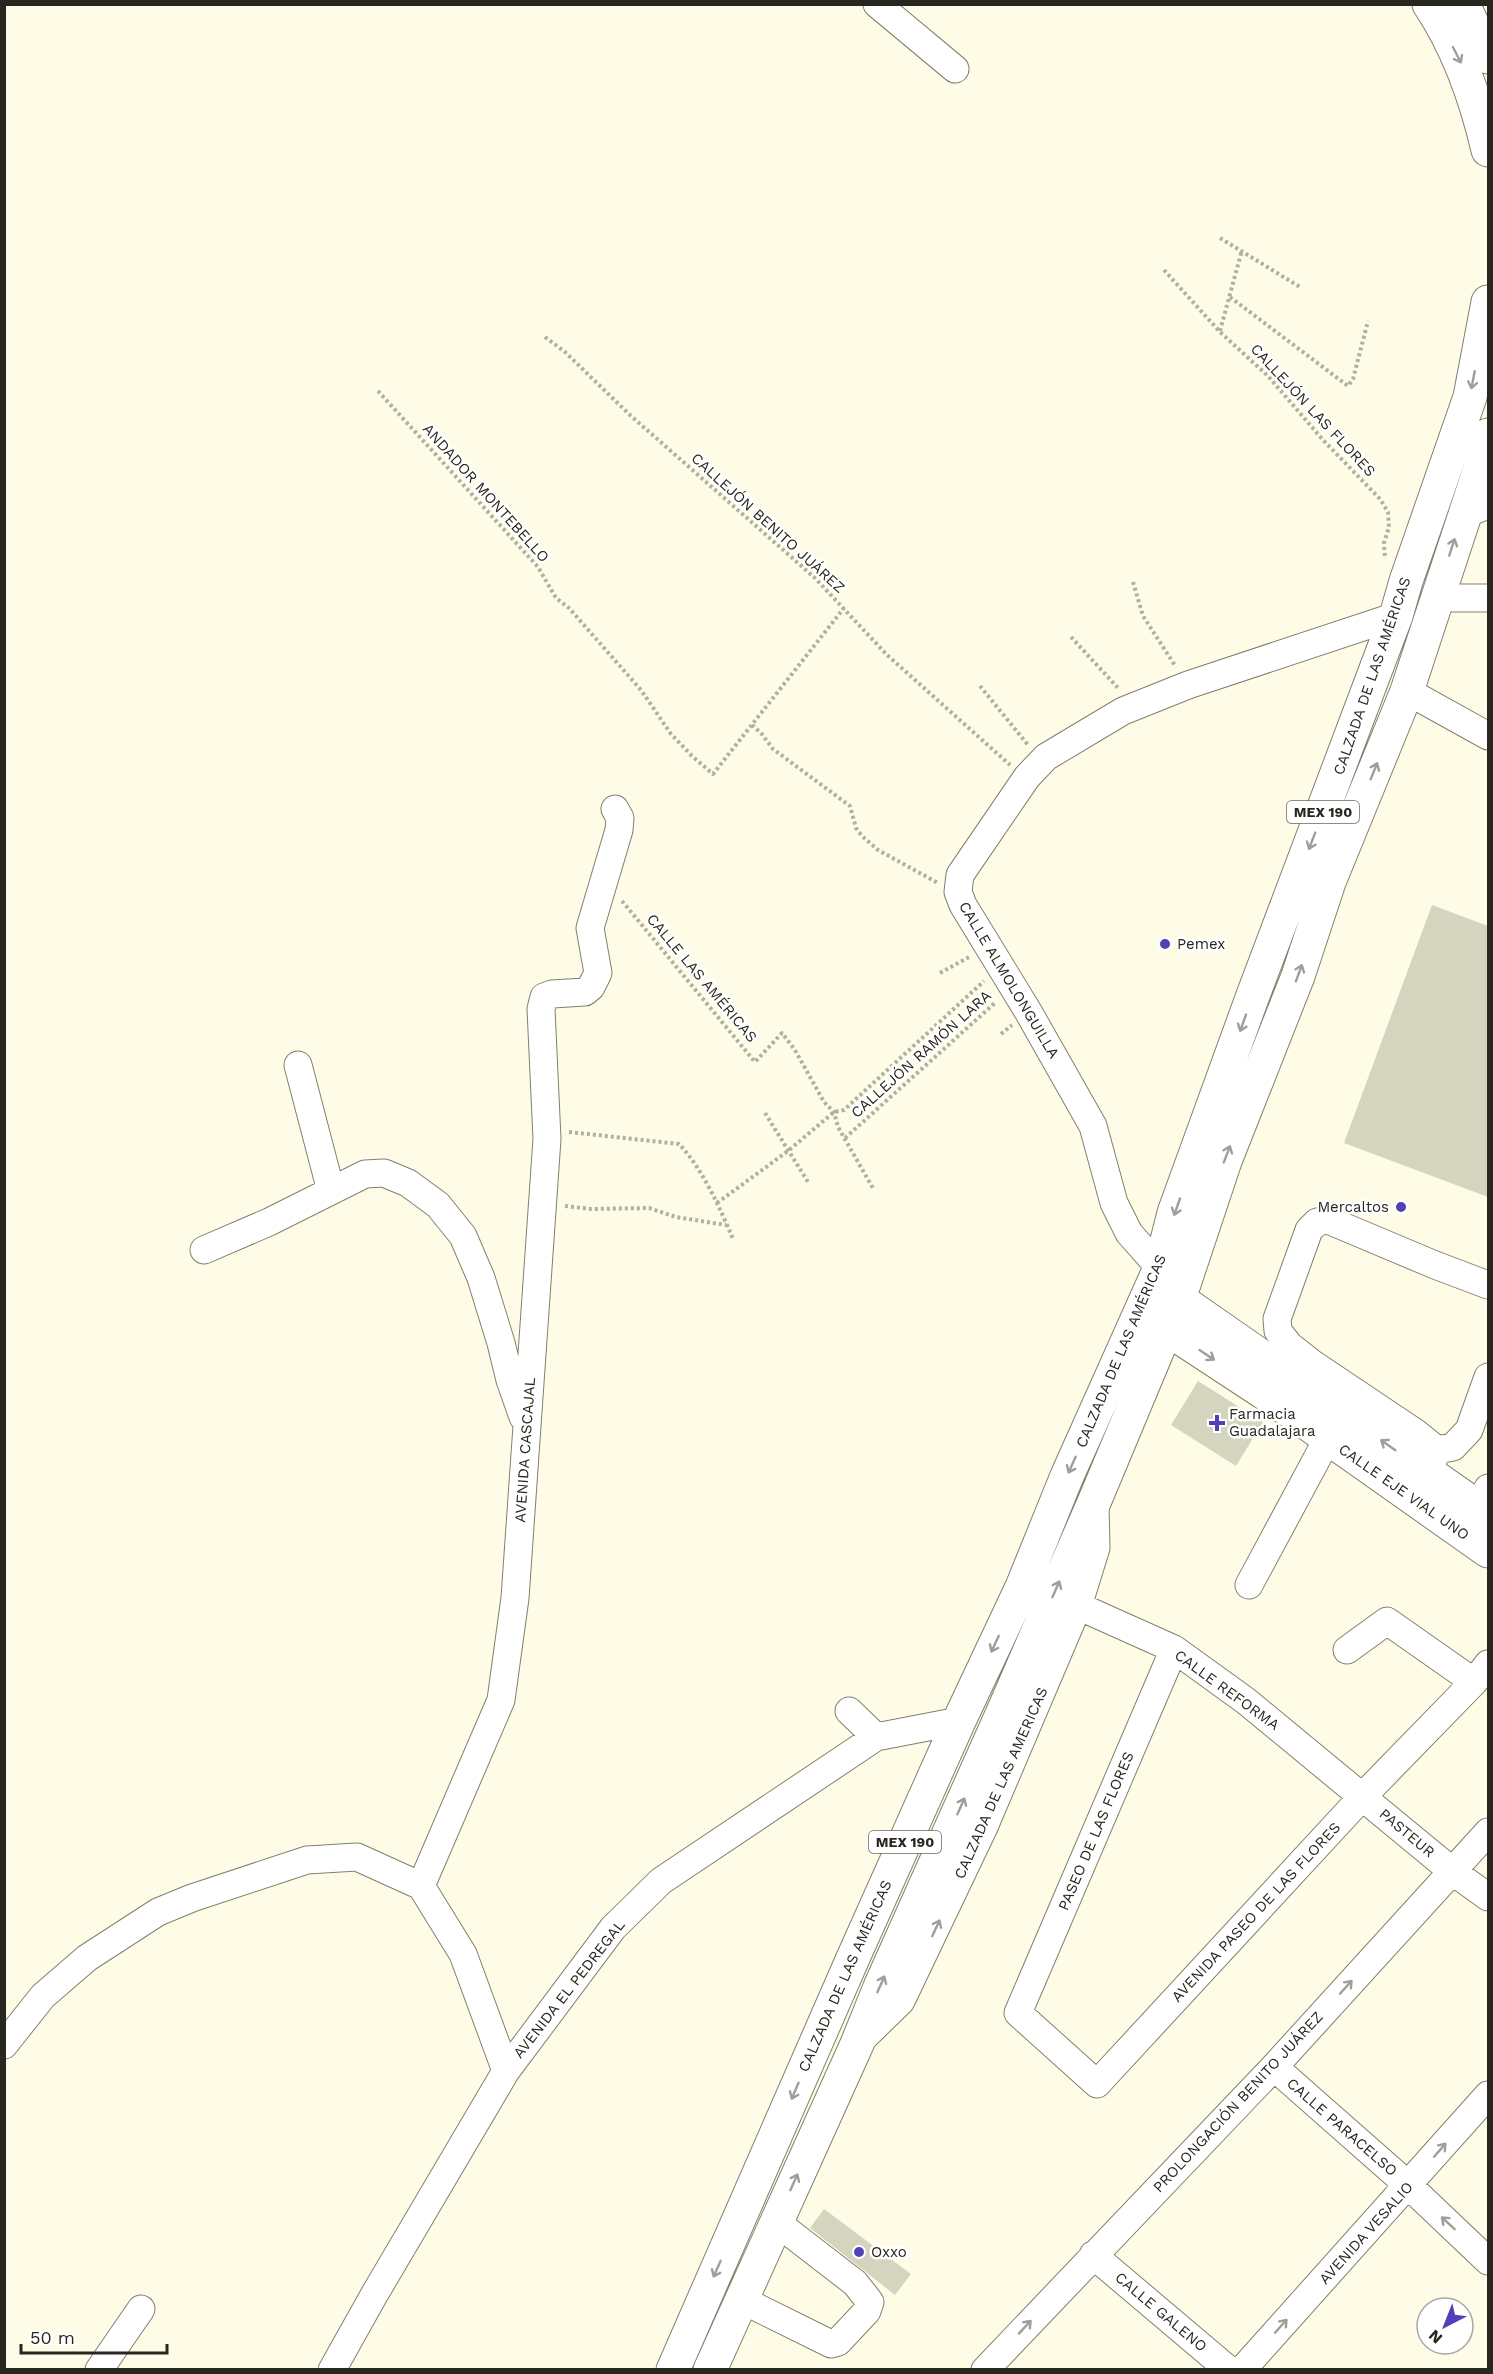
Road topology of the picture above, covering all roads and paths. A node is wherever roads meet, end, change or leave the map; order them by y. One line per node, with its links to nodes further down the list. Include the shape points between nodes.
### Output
1 (877, 4): 5 (street)
2 (1429, 4): 6 (main road, one-way to 6, via 1465,70)
3 (1462, 4): 4 (main road)
4 (1488, 57)
5 (955, 69)
6 (1488, 150)
7 (1220, 237): 8 (path)
8 (1242, 250): 10 (path); 11 (path)
9 (1164, 270): 14 (path, CALLEJÓN LAS FLORES)
10 (1300, 287)
11 (1230, 297): 13 (path, via 1348,386); 14 (path)
12 (1488, 302): 19 (main road, CALZADA DE LAS AMÉRICAS / MEX 190, one-way to 19, via 1470,397)
13 (1368, 321)
14 (1220, 332): 19 (path, CALLEJÓN LAS FLORES, via 1268,376 1380,499 1388,512 1386,562)
15 (544, 337): 23 (path, CALLEJÓN BENITO JUÁREZ)
16 (378, 391): 30 (path, ANDADOR MONTEBELLO, via 538,567 556,598 641,690 671,734 692,756 713,774)
17 (1488, 435): 18 (main road, CALZADA DE LAS AMÉRICAS / MEX 190)
18 (1476, 510): 21 (main road, CALZADA DE LAS AMÉRICAS / MEX 190, one-way to 18)
19 (1406, 581): 24 (main road, CALZADA DE LAS AMÉRICAS / MEX 190)
20 (1133, 582): 27 (path, via 1143,616)
21 (1436, 598): 22 (street); 28 (main road, CALZADA DE LAS AMÉRICAS / MEX 190)
22 (1488, 598)
23 (844, 608): 30 (path); 32 (path, CALLEJÓN BENITO JUÁREZ, via 887,655 1011,766)
24 (1396, 616): 27 (street, CALLE ALMOLONGUILLA); 53 (main road, CALZADA DE LAS AMÉRICAS / MEX 190, one-way to 53, via 1174,1214)
25 (1071, 637): 29 (path)
26 (980, 686): 32 (path)
27 (1188, 686): 29 (street, CALLE ALMOLONGUILLA)
28 (1407, 691): 31 (street); 53 (main road, CALZADA DE LAS AMÉRICAS / MEX 190, one-way to 28, via 1225,1161 1298,976 1329,882)
29 (1134, 705): 32 (street, CALLE ALMOLONGUILLA, via 1046,757)
30 (752, 725): 35 (path, via 773,749 850,806 856,828 878,850)
31 (1488, 736)
32 (1034, 770): 35 (street, CALLE ALMOLONGUILLA, via 965,865)
33 (615, 809): 34 (street, via 620,818 619,830)
34 (604, 879): 39 (path, CALLE LAS AMÉRICAS, via 755,1062 782,1033); 41 (street, AVENIDA CASCAJAL, via 590,928 598,973 591,987 585,992 544,997)
35 (958, 892): 36 (street, CALLE ALMOLONGUILLA)
36 (1000, 967): 37 (path); 39 (path, via 844,1110); 42 (path, CALLEJÓN RAMÓN LARA); 53 (street, CALLE ALMOLONGUILLA, via 1093,1126 1114,1203)
37 (940, 973)
38 (298, 1065): 46 (street)
39 (834, 1112): 42 (path); 43 (path)
40 (765, 1113): 43 (path)
41 (547, 1130): 47 (street, AVENIDA CASCAJAL); 48 (path, via 679,1144)
42 (845, 1138): 45 (path)
43 (788, 1151): 44 (path); 48 (path)
44 (808, 1182)
45 (874, 1190)
46 (331, 1191): 51 (street); 55 (street, via 365,1174 384,1173 408,1183 438,1205 463,1236 481,1278)
47 (543, 1202): 49 (path, via 591,1209 649,1208 676,1217); 55 (street, AVENIDA CASCAJAL)
48 (717, 1203): 49 (path)
49 (727, 1225): 50 (path)
50 (733, 1239)
51 (204, 1250)
52 (1488, 1285): 57 (street, via 1328,1220 1317,1222 1309,1230 1276,1319 1278,1331 1289,1345 1416,1433)
53 (1164, 1296): 56 (main road, CALLE EJE VIAL UNO, one-way to 56); 57 (main road, CALLE EJE VIAL UNO, one-way to 53); 58 (main road, CALZADA DE LAS AMÉRICAS / MEX 190); 66 (main road, CALZADA DE LAS AMÉRICAS / MEX 190, one-way to 66, via 1067,1476 1022,1587)
54 (1488, 1377): 57 (street, via 1469,1430)
55 (527, 1427): 71 (street, AVENIDA CASCAJAL, via 515,1598 501,1700)
56 (1328, 1438): 59 (main road, CALLE EJE VIAL UNO); 60 (street)
57 (1432, 1462): 59 (main road, CALLE EJE VIAL UNO)
58 (1095, 1500): 61 (street, CALZADA DE LAS AMERICAS, via 1096,1548); 74 (main road, CALZADA DE LAS AMÉRICAS / MEX 190, one-way to 58)
59 (1482, 1519)
60 (1249, 1585)
61 (1078, 1606): 62 (street, CALLE REFORMA); 74 (street, CALZADA DE LAS AMERICAS, one-way to 61, via 901,2001 984,1827)
62 (1174, 1649): 68 (street, CALLE REFORMA, via 1246,1701); 73 (street, PASEO DE LAS FLORES)
63 (1347, 1650): 64 (street, via 1387,1621)
64 (1481, 1673): 68 (street, AVENIDA PASEO DE LAS FLORES)
65 (849, 1711): 67 (street)
66 (959, 1721): 67 (street, AVENIDA EL PEDREGAL); 87 (main road, CALZADA DE LAS AMÉRICAS / MEX 190, one-way to 87)
67 (876, 1737): 77 (street, AVENIDA EL PEDREGAL, via 661,1881 613,1928)
68 (1363, 1796): 70 (street, PASTEUR); 73 (street, AVENIDA PASEO DE LAS FLORES, via 1097,2084)
69 (1488, 1832): 70 (street, PROLONGACIÓN BENITO JUÁREZ)
70 (1452, 1871): 72 (street, PASTEUR); 76 (street, PROLONGACIÓN BENITO JUÁREZ, one-way to 70)
71 (421, 1886): 75 (street, via 357,1857 307,1860 192,1898 158,1912 87,1958 43,1996); 77 (street, via 463,1954)
72 (1488, 1897)
73 (1018, 2013)
74 (857, 2044): 80 (main road, CALZADA DE LAS AMÉRICAS / MEX 190, one-way to 74)
75 (4, 2045)
76 (1274, 2067): 79 (street, CALLE PARACELSO); 81 (street, PROLONGACIÓN BENITO JUÁREZ)
77 (506, 2071): 86 (street, AVENIDA EL PEDREGAL)
78 (1488, 2095): 79 (street, AVENIDA VESALIO, one-way to 78)
79 (1408, 2186): 82 (street, CALLE PARACELSO, one-way to 79); 91 (street, AVENIDA VESALIO, one-way to 79)
80 (776, 2222): 83 (main road, CALZADA DE LAS AMÉRICAS / MEX 190); 83 (street, via 855,2283 870,2302 867,2311 838,2342 831,2344)
81 (1093, 2255): 89 (street, PROLONGACIÓN BENITO JUÁREZ, one-way to 81); 90 (street, CALLE GALENO)
82 (1488, 2261)
83 (742, 2300): 88 (main road, CALZADA DE LAS AMÉRICAS / MEX 190)
84 (141, 2309): 85 (street)
85 (99, 2370)
86 (333, 2370)
87 (673, 2370)
88 (710, 2370)
89 (985, 2370)
90 (1229, 2370)
91 (1242, 2370)

